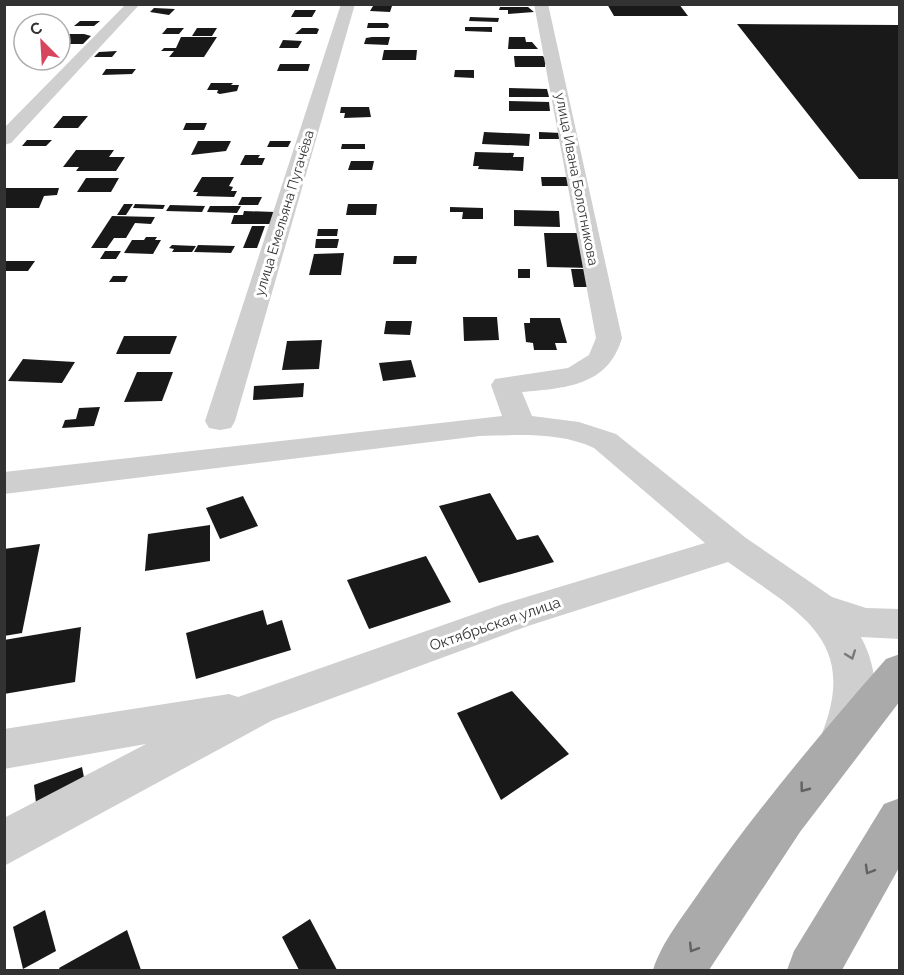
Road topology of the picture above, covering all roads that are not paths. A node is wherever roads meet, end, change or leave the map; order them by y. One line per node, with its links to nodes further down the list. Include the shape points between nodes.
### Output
1 (134, 4): 4 (street)
2 (348, 4): 5 (street, улица Емельяна Пугачёва)
3 (541, 4): 6 (street, улица Ивана Болотникова, via 609,338 596,365 569,377 506,385)
4 (4, 139)
5 (220, 421)
6 (520, 425): 7 (street, via 480,426); 8 (street, via 597,436)
7 (4, 483)
8 (733, 547): 9 (street); 12 (street, Октябрьская улица, via 516,615)
9 (819, 607): 10 (street, via 866,623); 13 (street, one-way to 13, via 841,634 854,665 856,695)
10 (900, 624)
11 (900, 671): 13 (main road)
12 (258, 707): 14 (street, Октябрьская улица); 16 (street, Октябрьская улица)
13 (840, 742): 17 (main road, one-way to 17, via 765,840)
14 (4, 749)
15 (900, 820): 18 (main road, one-way to 18)
16 (4, 843)
17 (679, 970)
18 (813, 970)

